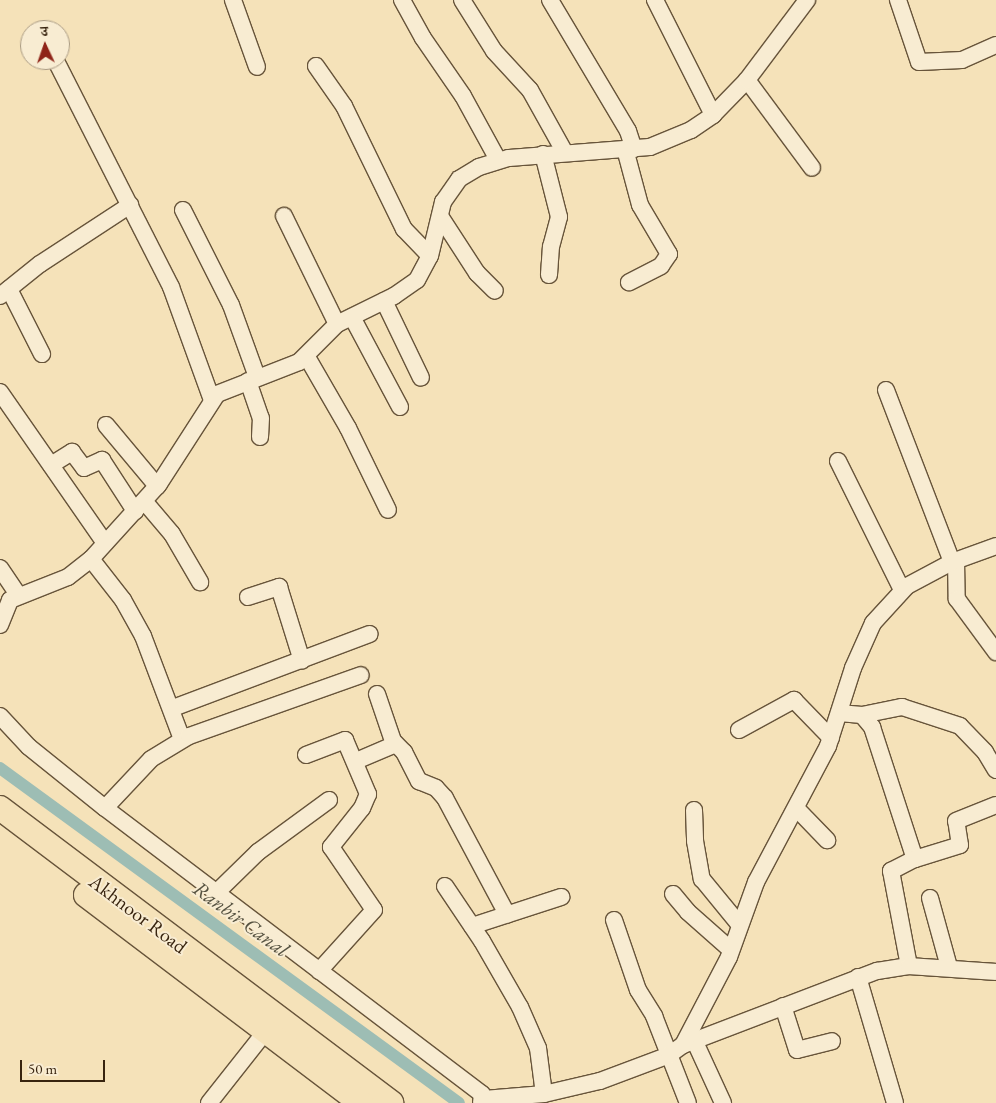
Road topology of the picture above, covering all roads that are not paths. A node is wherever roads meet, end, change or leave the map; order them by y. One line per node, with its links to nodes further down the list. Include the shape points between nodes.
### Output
1 (233, 0): 10 (street)
2 (402, 0): 17 (street, via 423,38 463,96)
3 (462, 0): 16 (street, via 494,51 530,90)
4 (550, 0): 14 (street, via 628,131)
5 (655, 0): 13 (street)
6 (898, 0): 8 (street, via 919,62 962,60)
7 (801, 3): 12 (street)
8 (996, 45)
9 (316, 66): 23 (street, via 344,106 404,229)
10 (257, 67)
11 (61, 70): 19 (street)
12 (747, 80): 13 (street); 18 (street)
13 (713, 115): 14 (street, via 650,147)
14 (629, 149): 16 (street); 25 (street, via 640,205 669,254 660,266)
15 (543, 154): 16 (street); 17 (street); 24 (street, via 558,206 559,223 550,246)
16 (565, 154)
17 (498, 160): 22 (street, via 459,180 448,190)
18 (812, 168)
19 (130, 205): 27 (street, via 40,264); 37 (street, via 172,287)
20 (183, 210): 34 (street, via 231,304)
21 (284, 216): 30 (street)
22 (440, 216): 23 (street); 26 (street, via 477,273)
23 (430, 256): 28 (street, via 417,280)
24 (548, 275)
25 (629, 282)
26 (495, 291)
27 (4, 292): 31 (street)
28 (384, 302): 29 (street); 33 (street)
29 (352, 317): 30 (street); 38 (street)
30 (337, 324): 32 (street)
31 (42, 354)
32 (306, 357): 34 (street); 45 (street, via 348,428)
33 (421, 378)
34 (252, 379): 37 (street, via 227,388); 40 (street, via 261,418)
35 (886, 390): 49 (street)
36 (0, 392): 42 (street)
37 (212, 400): 43 (street)
38 (400, 407)
39 (106, 425): 43 (street)
40 (260, 438)
41 (838, 461): 52 (street)
42 (51, 465): 44 (street, via 72,452 84,468 102,460); 46 (street)
43 (157, 486): 44 (street)
44 (139, 506): 46 (street); 51 (street, via 172,534)
45 (388, 510)
46 (105, 543): 48 (street)
47 (996, 546): 49 (street)
48 (91, 558): 53 (street, via 68,577); 61 (street, via 143,636)
49 (954, 561): 52 (street); 57 (street, via 958,599)
50 (0, 568): 53 (street)
51 (200, 582)
52 (902, 590): 62 (street, via 873,623 853,668)
53 (18, 595): 55 (street, via 5,606)
54 (248, 596): 58 (street, via 275,585 280,588)
55 (0, 625)
56 (370, 634): 58 (street)
57 (996, 652)
58 (302, 661): 61 (street)
59 (361, 675): 67 (street)
60 (377, 694): 68 (street)
61 (172, 708): 67 (street)
62 (839, 714): 63 (street); 66 (street)
63 (862, 715): 71 (street, via 902,707 960,726 985,752); 80 (street, via 872,727)
64 (0, 716): 75 (street, via 29,748)
65 (739, 730): 66 (street, via 794,700)
66 (831, 738): 76 (street)
67 (182, 739): 75 (street, via 151,759)
68 (396, 744): 70 (street); 86 (street, via 404,752 419,781 436,788 445,798)
69 (306, 754): 70 (street, via 343,740)
70 (356, 761): 93 (street, via 367,789 367,798 331,844 331,850 374,910)
71 (996, 770)
72 (329, 800): 82 (street, via 258,852)
73 (996, 805): 80 (street, via 956,821 960,845)
74 (0, 808): 97 (highway, Akhnoor Road)
75 (105, 808): 82 (street)
76 (796, 808): 79 (street); 88 (street, via 756,882)
77 (694, 810): 88 (street, via 694,841 702,879)
78 (0, 829): 97 (highway)
79 (827, 840)
80 (915, 859): 91 (street, via 891,871)
81 (445, 886): 89 (street)
82 (216, 893): 93 (street)
83 (673, 894): 90 (street, via 688,912)
84 (561, 897): 86 (street)
85 (930, 898): 92 (street)
86 (507, 914): 89 (street)
87 (614, 920): 100 (street, via 638,990 654,1016)
88 (739, 924): 90 (street)
89 (472, 926): 101 (street, via 520,1007 538,1048)
90 (731, 950): 99 (street)
91 (909, 966): 92 (street); 95 (street)
92 (949, 967): 94 (street)
93 (319, 971): 102 (street, via 482,1094)
94 (996, 972)
95 (858, 977): 96 (street); 108 (street)
96 (783, 1006): 98 (street, via 797,1050); 99 (street)
97 (270, 1025): 103 (highway); 104 (street); 105 (highway)
98 (832, 1041)
99 (689, 1044): 100 (street); 107 (street)
100 (669, 1054): 101 (street, via 600,1081); 106 (street)
101 (544, 1094): 102 (street)
102 (484, 1101)
103 (360, 1102)
104 (209, 1103)
105 (391, 1103)
106 (688, 1103)
107 (723, 1103)
108 (895, 1103)

